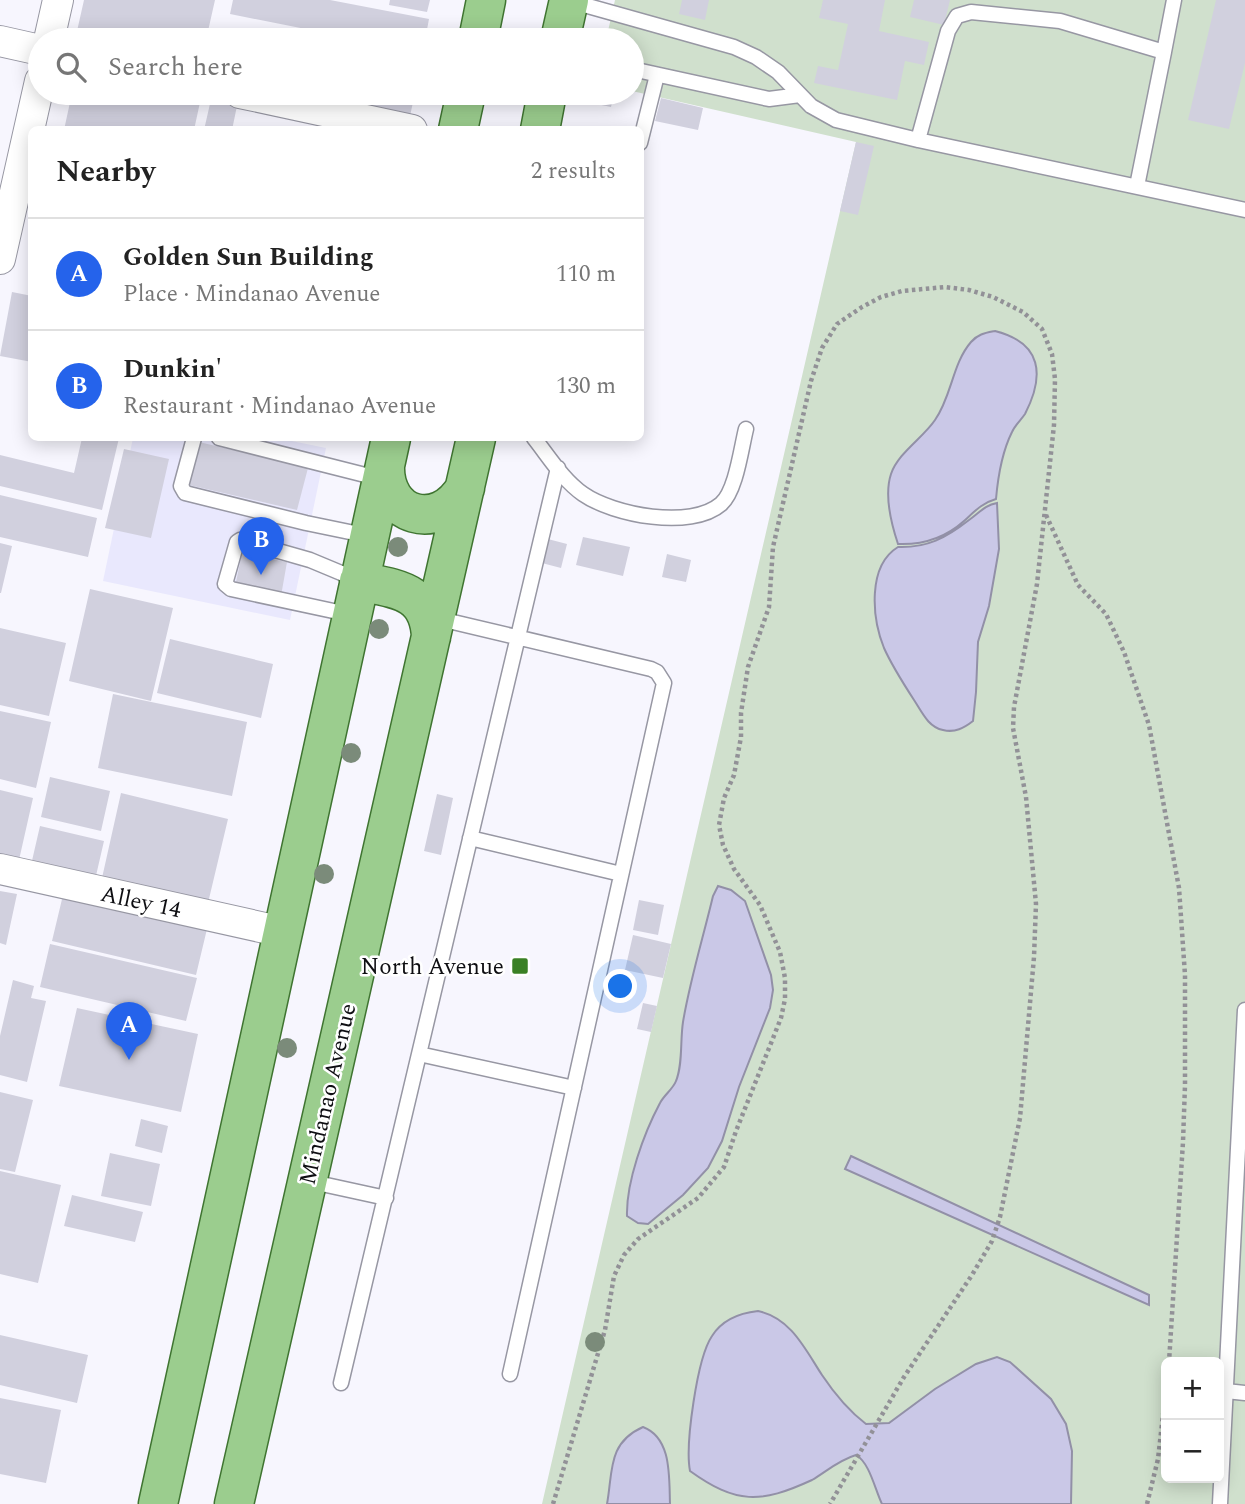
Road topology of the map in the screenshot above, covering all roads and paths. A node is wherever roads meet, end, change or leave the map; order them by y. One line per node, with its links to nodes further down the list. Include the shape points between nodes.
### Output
1 (58, 0): 5 (street)
2 (486, 0): 6 (main road)
3 (1174, 0): 10 (lane)
4 (569, 1): 7 (main road); 13 (lane, via 734,47 778,72)
5 (52, 28)
6 (480, 28)
7 (563, 28)
8 (0, 41): 9 (street)
9 (28, 47)
10 (1164, 52): 24 (lane, via 1060,21 971,12 957,16 948,31); 25 (lane)
11 (644, 72): 12 (lane)
12 (657, 75): 13 (lane, via 769,99); 22 (lane)
13 (800, 95): 24 (lane, via 836,120)
14 (35, 105): 18 (street)
15 (296, 105): 19 (street)
16 (463, 105): 20 (main road)
17 (545, 105): 21 (main road)
18 (30, 126)
19 (393, 126)
20 (459, 126)
21 (541, 126)
22 (644, 127)
23 (28, 134): 27 (street)
24 (918, 140): 25 (lane)
25 (1137, 186): 26 (lane)
26 (1245, 210)
27 (0, 259)
28 (746, 429): 34 (lane, via 730,493 705,513 652,517 615,508 584,495)
29 (193, 441): 37 (lane, via 181,486 185,493)
30 (242, 441): 33 (lane)
31 (475, 441): 35 (main road, Mindanao Avenue)
32 (536, 441): 34 (lane)
33 (386, 460): 35 (main road, via 388,492 408,510 435,514 448,509); 37 (main road)
34 (558, 468): 40 (lane)
35 (465, 488): 39 (main road, Mindanao Avenue)
36 (1045, 512): 50 (path, via 1078,585 1106,614 1124,652 1149,725 1179,888 1185,1084); 58 (path, via 1055,404 1052,355 1042,329 1024,312 970,290 944,287 881,296 837,324 822,348 811,381 773,547 769,607 748,667 741,737 719,825 734,869 760,905 780,952 785,978 781,1018 724,1167 698,1198 638,1239 614,1276 605,1330); 59 (path, via 1014,707 1036,904 1020,1118 1000,1217 992,1241)
37 (369, 536): 38 (main road)
38 (356, 598): 38 (lane, via 310,560 240,540 225,584 231,589); 39 (main road, via 396,589 415,598); 44 (main road)
39 (433, 628): 40 (lane); 48 (main road, Mindanao Avenue)
40 (518, 637): 41 (lane); 43 (lane, via 651,669 664,683)
41 (470, 838): 43 (lane); 46 (lane)
42 (0, 869): 44 (street, Alley 14)
43 (621, 874): 47 (lane)
44 (283, 932): 56 (main road)
45 (1245, 1010): 53 (lane)
46 (419, 1054): 47 (lane); 49 (lane)
47 (574, 1088): 51 (lane)
48 (307, 1181): 49 (lane); 57 (main road, Mindanao Avenue)
49 (386, 1198): 52 (lane)
50 (1169, 1357)
51 (510, 1374)
52 (341, 1383)
53 (1226, 1391): 54 (lane); 61 (lane)
54 (1245, 1393)
55 (1162, 1420): 60 (path)
56 (158, 1504)
57 (233, 1504)
58 (553, 1504)
59 (830, 1504)
60 (1147, 1504)
61 (1220, 1504)

